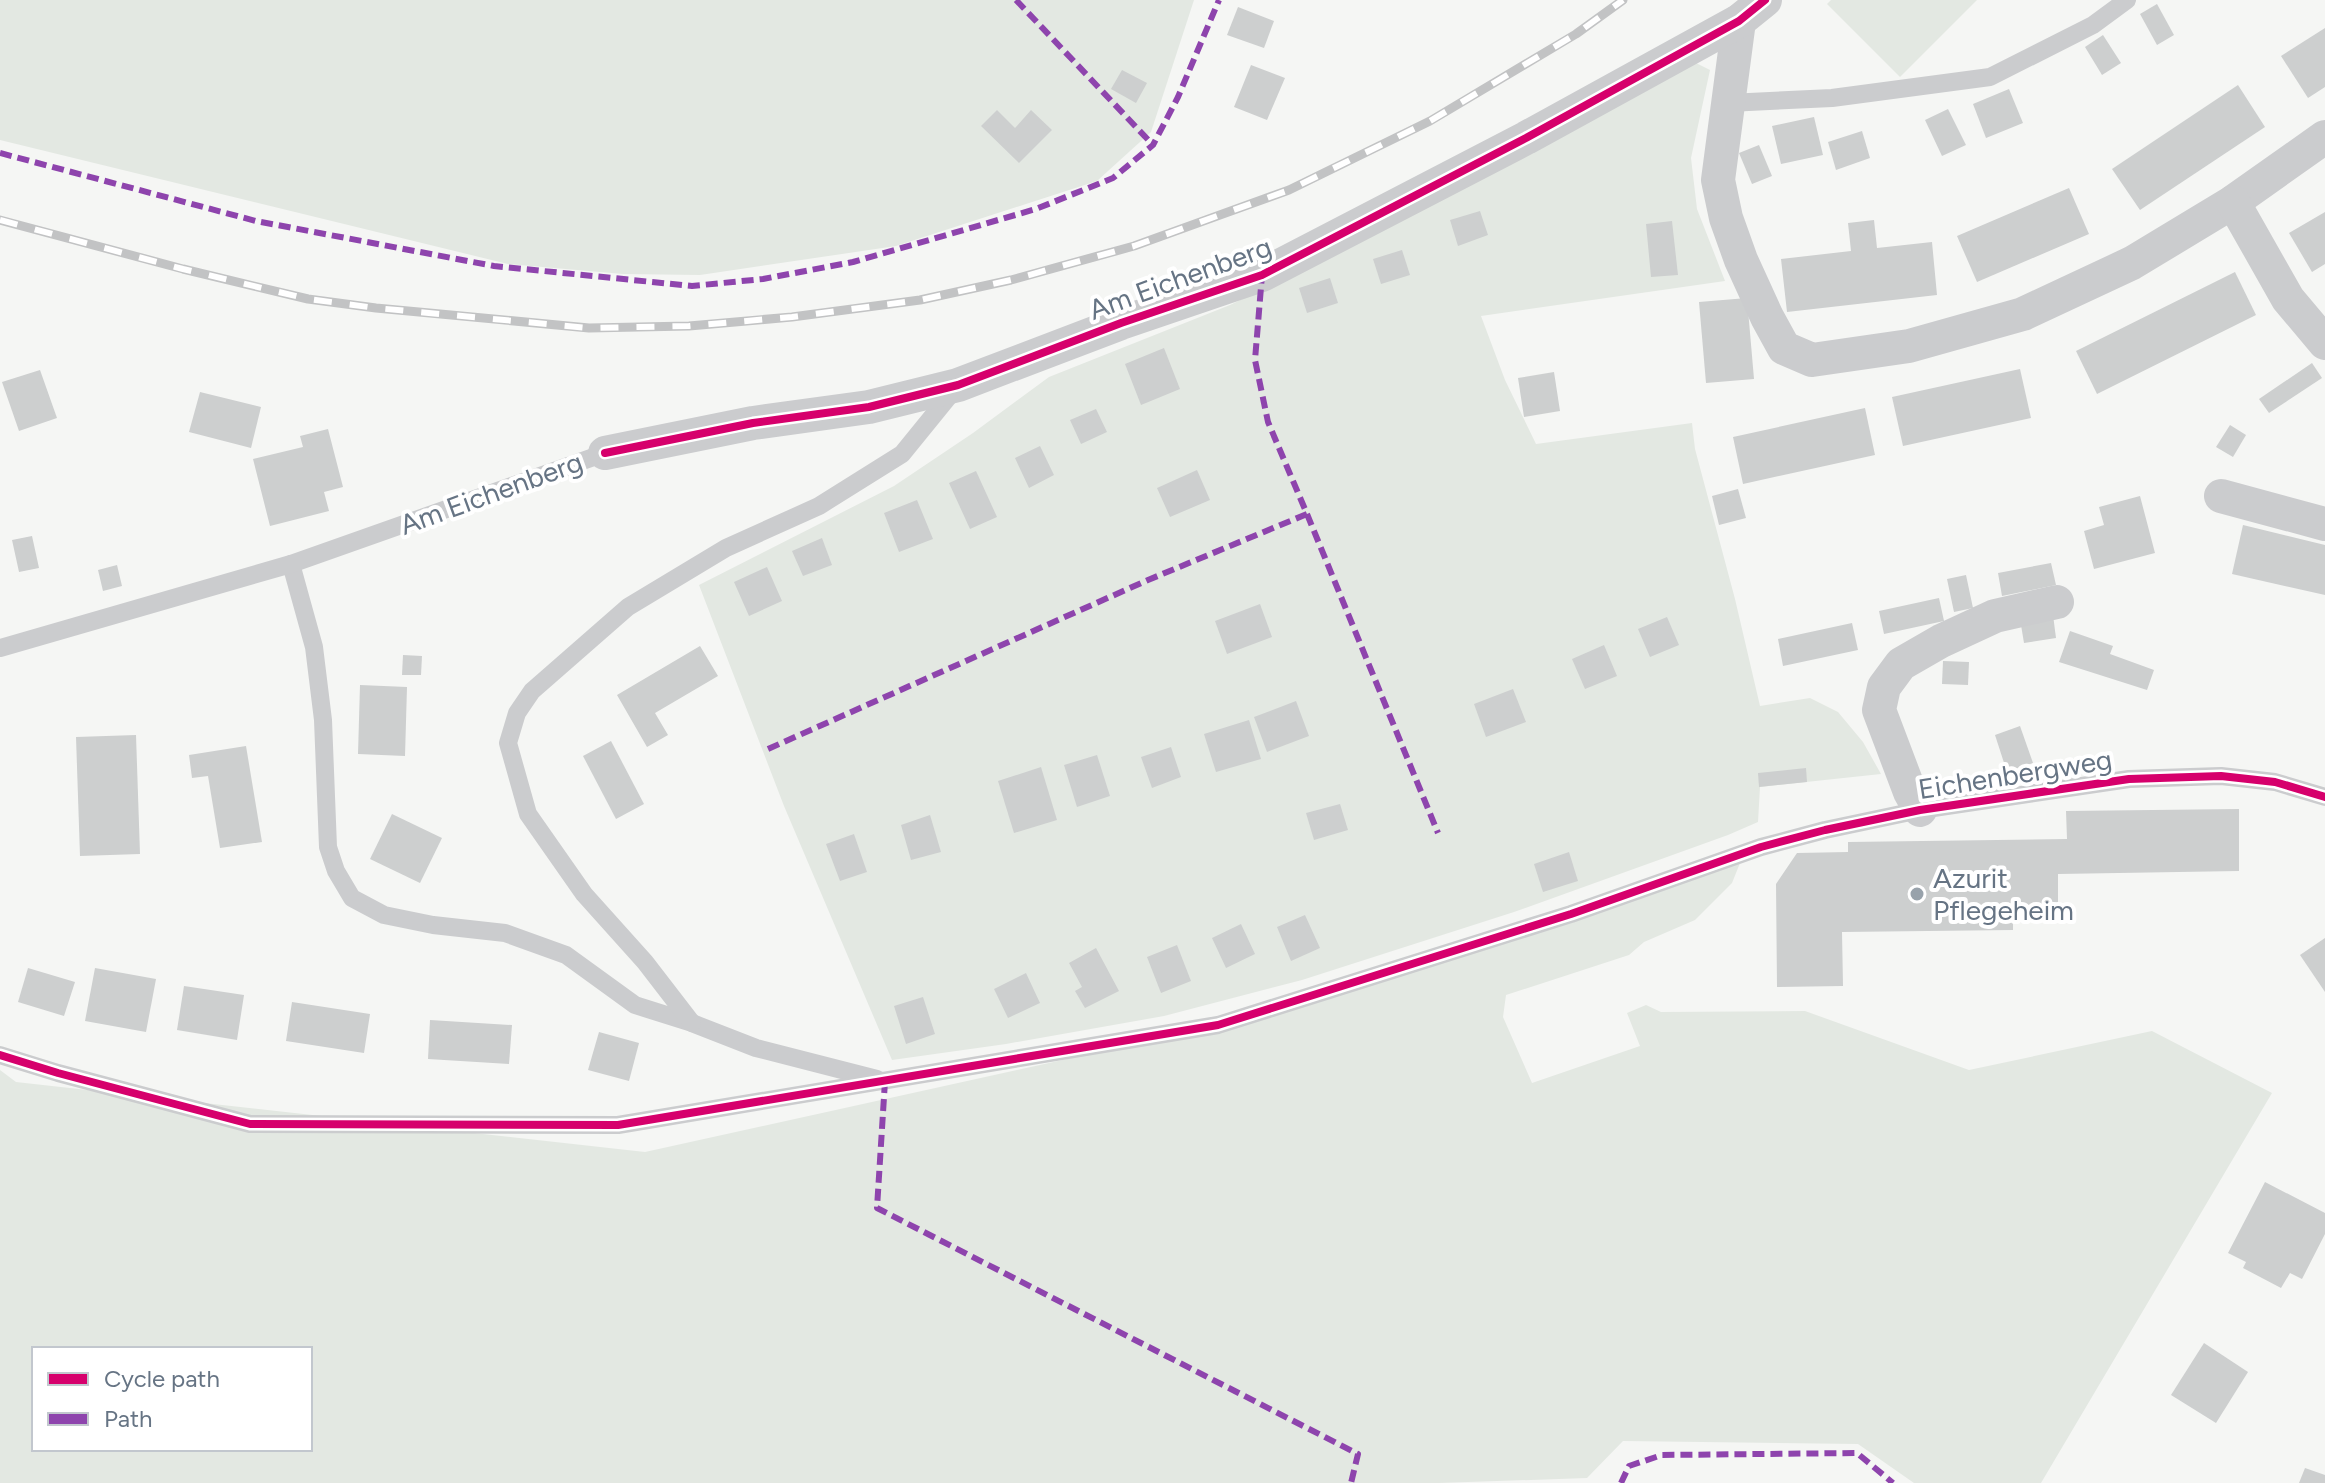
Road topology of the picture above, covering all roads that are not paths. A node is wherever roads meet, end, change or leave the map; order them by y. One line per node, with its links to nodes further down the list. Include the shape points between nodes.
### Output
1 (1765, 0): 3 (street, Am Eichenberg)
2 (2127, 0): 4 (lane, via 2093,25 1990,77 1832,98)
3 (1739, 21): 4 (street); 8 (street, Am Eichenberg, via 1262,275)
4 (1728, 103): 6 (street, via 1718,180 1726,218 1784,348 1812,360 1909,346 2023,314 2132,263)
5 (2325, 137): 6 (street)
6 (2233, 202): 7 (street, via 2288,299)
7 (2325, 343)
8 (958, 385): 9 (street, Am Eichenberg, via 869,407 753,423); 17 (lane, via 902,454 819,506 726,548 628,607 532,691 517,713 508,743 528,814 584,894)
9 (605, 453): 12 (lane, Am Eichenberg)
10 (2221, 496): 11 (street)
11 (2325, 524)
12 (291, 564): 14 (lane, Am Eichenberg); 17 (lane, via 314,647 328,847 352,898 384,915 505,933 566,955 635,1005)
13 (2057, 602): 16 (street, Eichenbergweg, via 1995,616 1941,641 1901,664 1884,687 1879,710)
14 (0, 648)
15 (2325, 797): 16 (lane, Eichenbergweg, via 2275,782 2221,776 2129,779)
16 (1920, 810): 19 (lane, Eichenbergweg, via 1761,847 1571,914 1218,1025)
17 (692, 1023): 19 (lane, via 756,1048)
18 (0, 1055): 19 (lane, Eichenbergweg, via 250,1124 618,1125)
19 (885, 1081)

